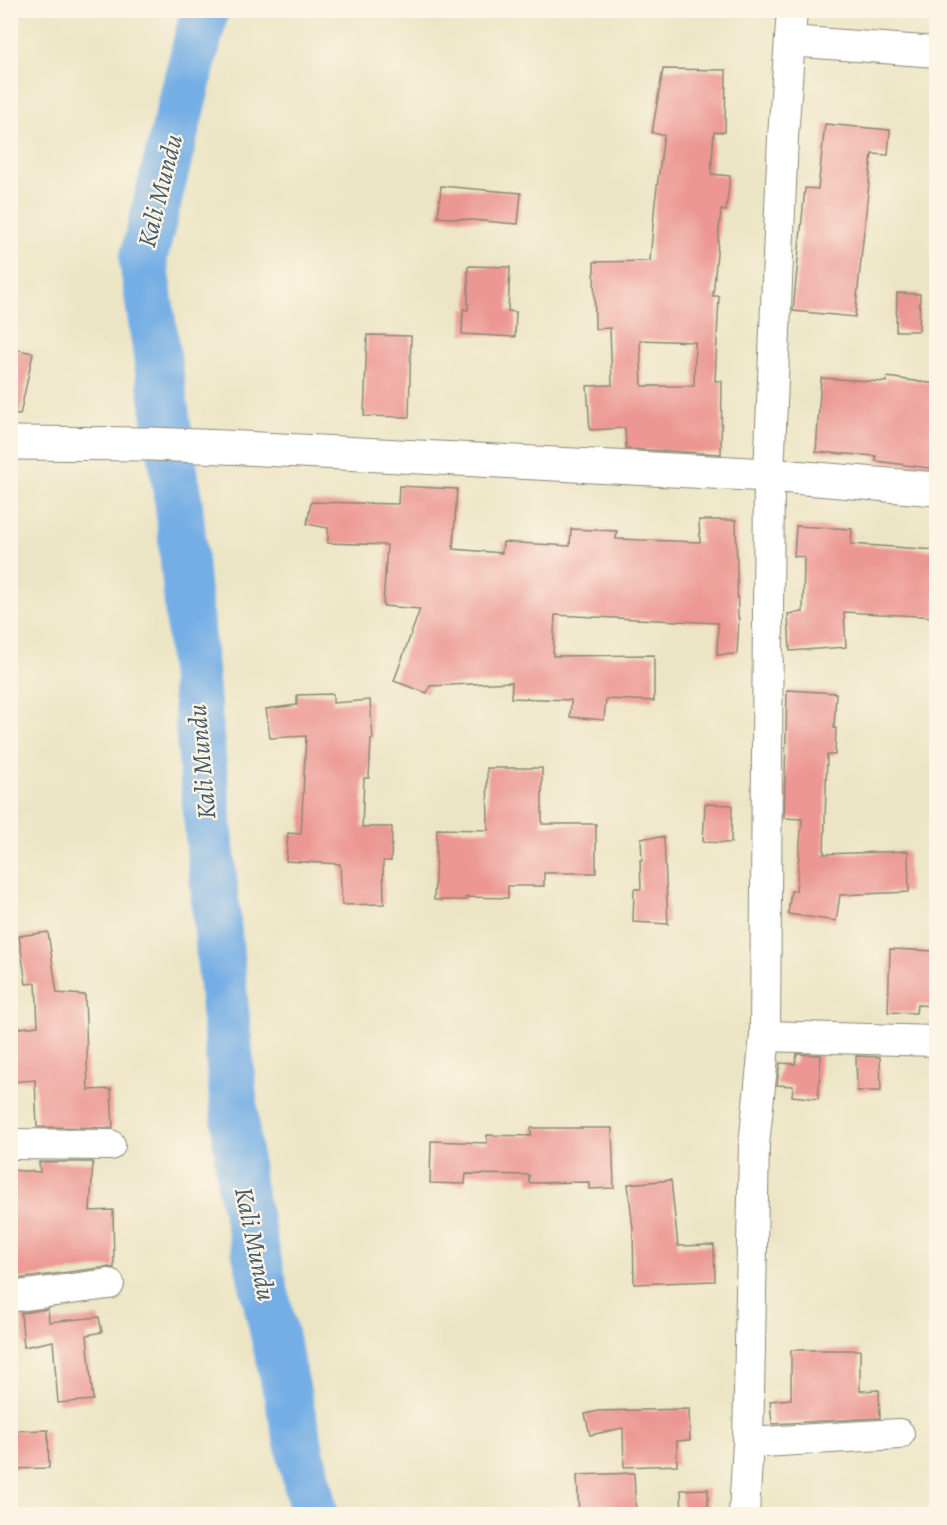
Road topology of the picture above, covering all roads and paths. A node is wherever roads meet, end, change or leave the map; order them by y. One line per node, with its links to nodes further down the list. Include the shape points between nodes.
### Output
1 (792, 10): 2 (street)
2 (789, 41): 3 (street); 5 (street)
3 (936, 52)
4 (10, 442): 5 (street, via 224,447)
5 (769, 475): 6 (street); 7 (street)
6 (936, 489)
7 (765, 1036): 8 (street); 14 (street, via 754,1145)
8 (935, 1041)
9 (10, 1144): 10 (street)
10 (110, 1145)
11 (109, 1284): 12 (street)
12 (10, 1297)
13 (899, 1434): 14 (street)
14 (748, 1443): 15 (street)
15 (744, 1515)

